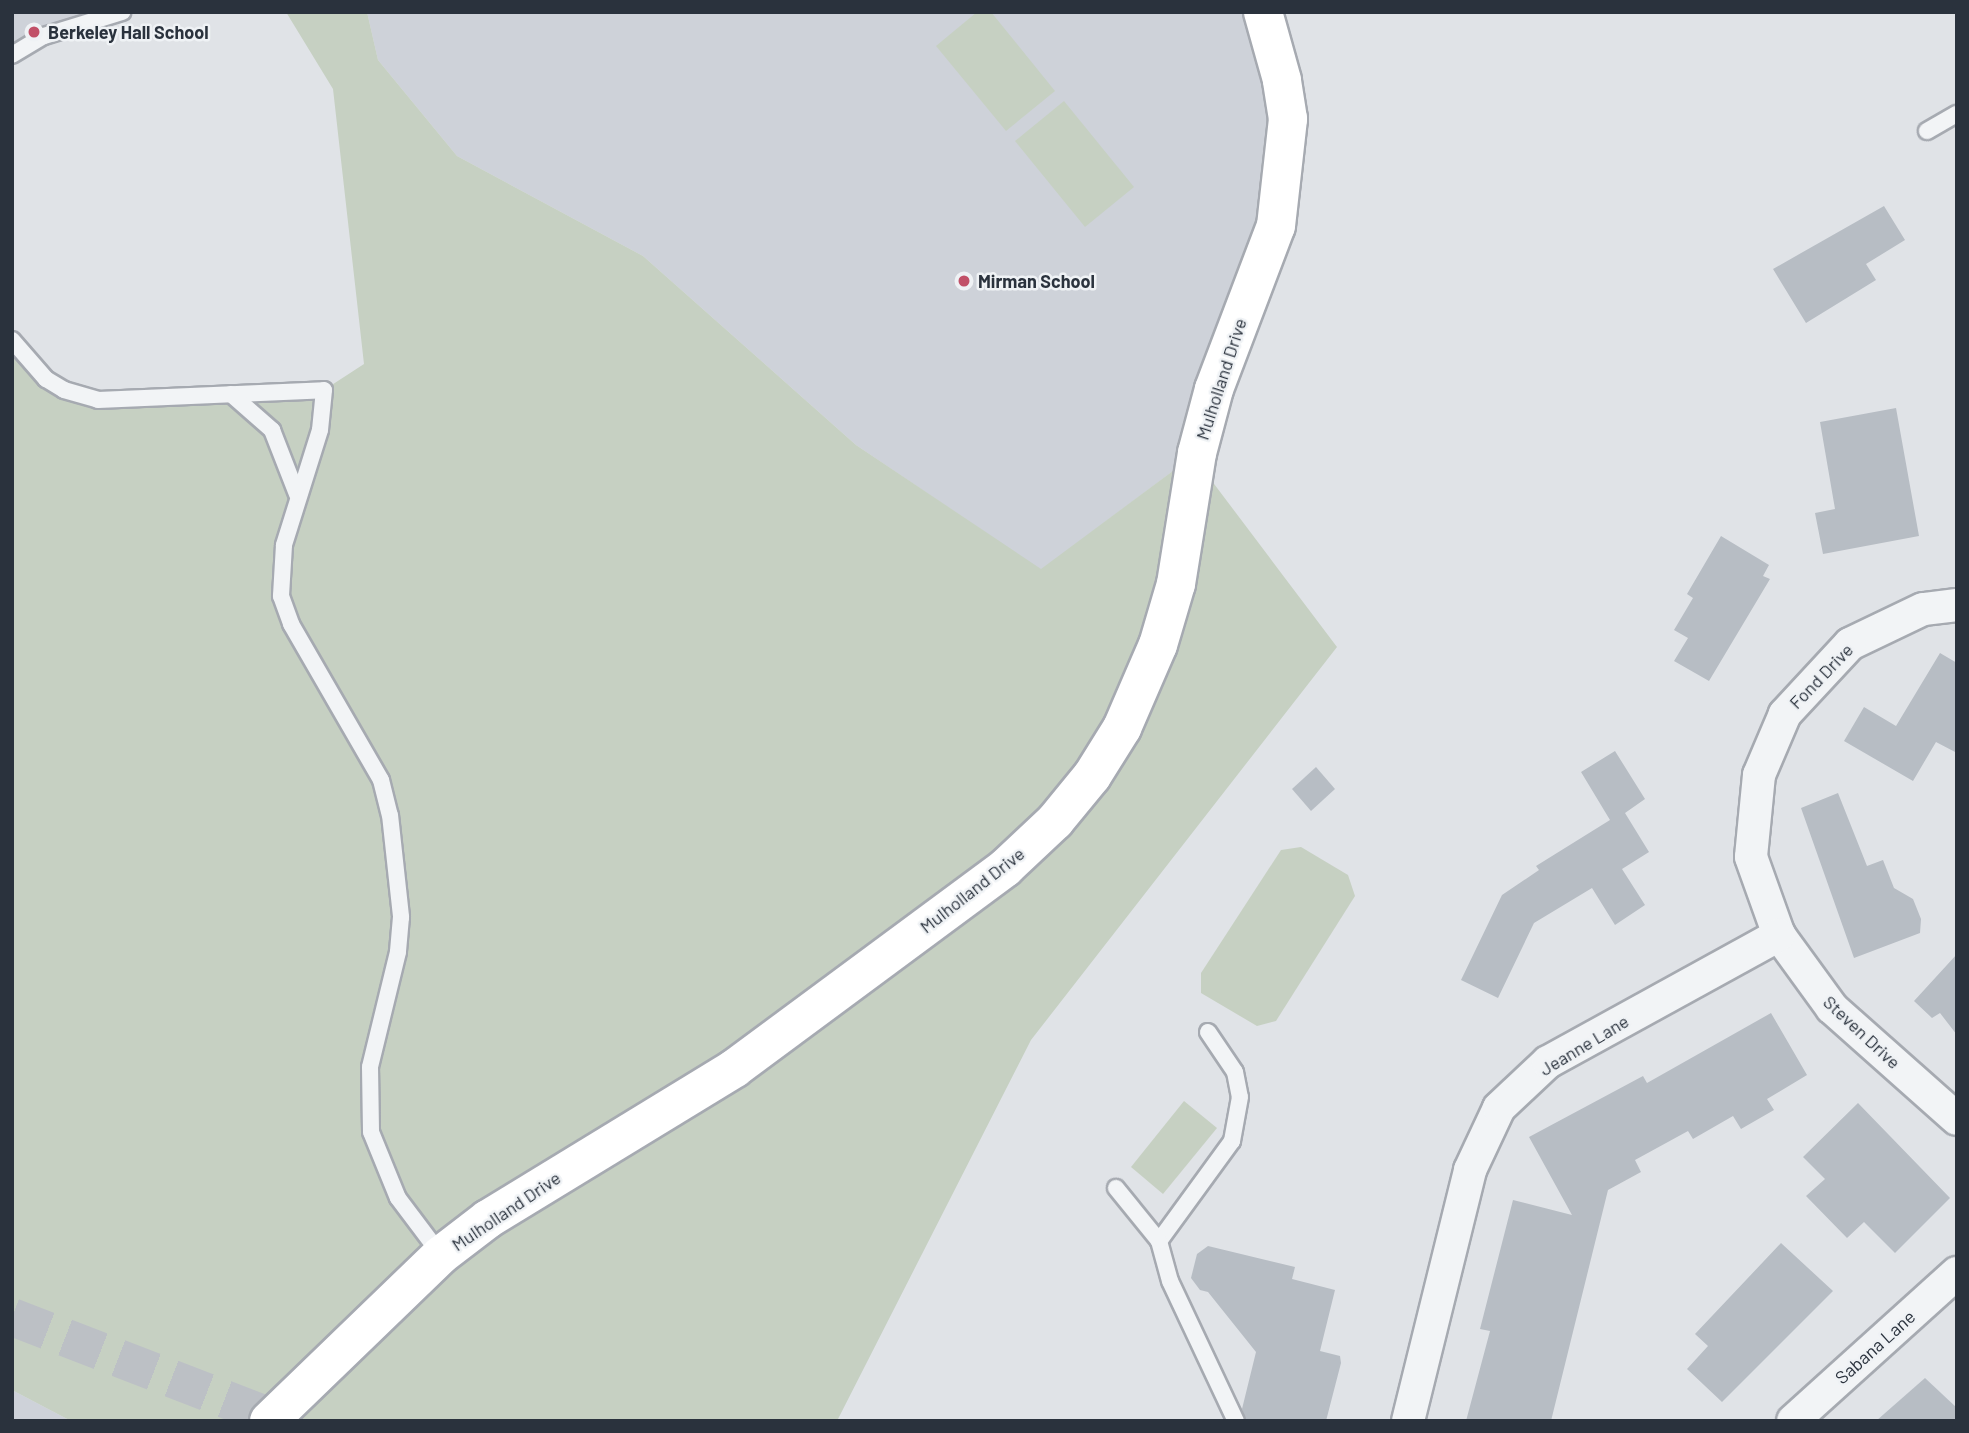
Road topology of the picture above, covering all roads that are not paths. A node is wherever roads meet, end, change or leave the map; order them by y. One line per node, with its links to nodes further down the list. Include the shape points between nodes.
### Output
1 (122, 12): 3 (lane, via 44,36)
2 (1263, 12): 15 (main road, Mulholland Drive, via 1288,119 1276,226 1214,389 1197,453 1176,584 1158,645 1122,728 1093,776 1055,821 1004,868 735,1068 534,1188)
3 (12, 55)
4 (1957, 114): 5 (lane)
5 (1927, 131)
6 (12, 340): 7 (lane, via 46,379 86,398)
7 (231, 394): 8 (lane, via 272,430); 8 (lane, via 324,390 320,430)
8 (297, 494): 15 (lane, via 284,545 281,596 290,624 381,780 400,884 398,952 370,1067 371,1132 398,1198)
9 (1957, 604): 10 (street, Fond Drive, via 1923,609 1850,644 1785,714 1759,775 1751,857)
10 (1779, 935): 12 (street, Steven Drive, via 1832,1008); 19 (street, Jeanne Lane, via 1548,1062 1499,1108 1470,1170)
11 (1208, 1032): 14 (lane, via 1236,1072 1240,1097 1232,1141)
12 (1957, 1119)
13 (1116, 1188): 14 (lane)
14 (1159, 1241): 18 (lane, via 1170,1281)
15 (441, 1255): 17 (main road, Mulholland Drive)
16 (1957, 1273): 20 (street, Sabana Lane)
17 (269, 1421)
18 (1236, 1421)
19 (1408, 1421)
20 (1794, 1421)

